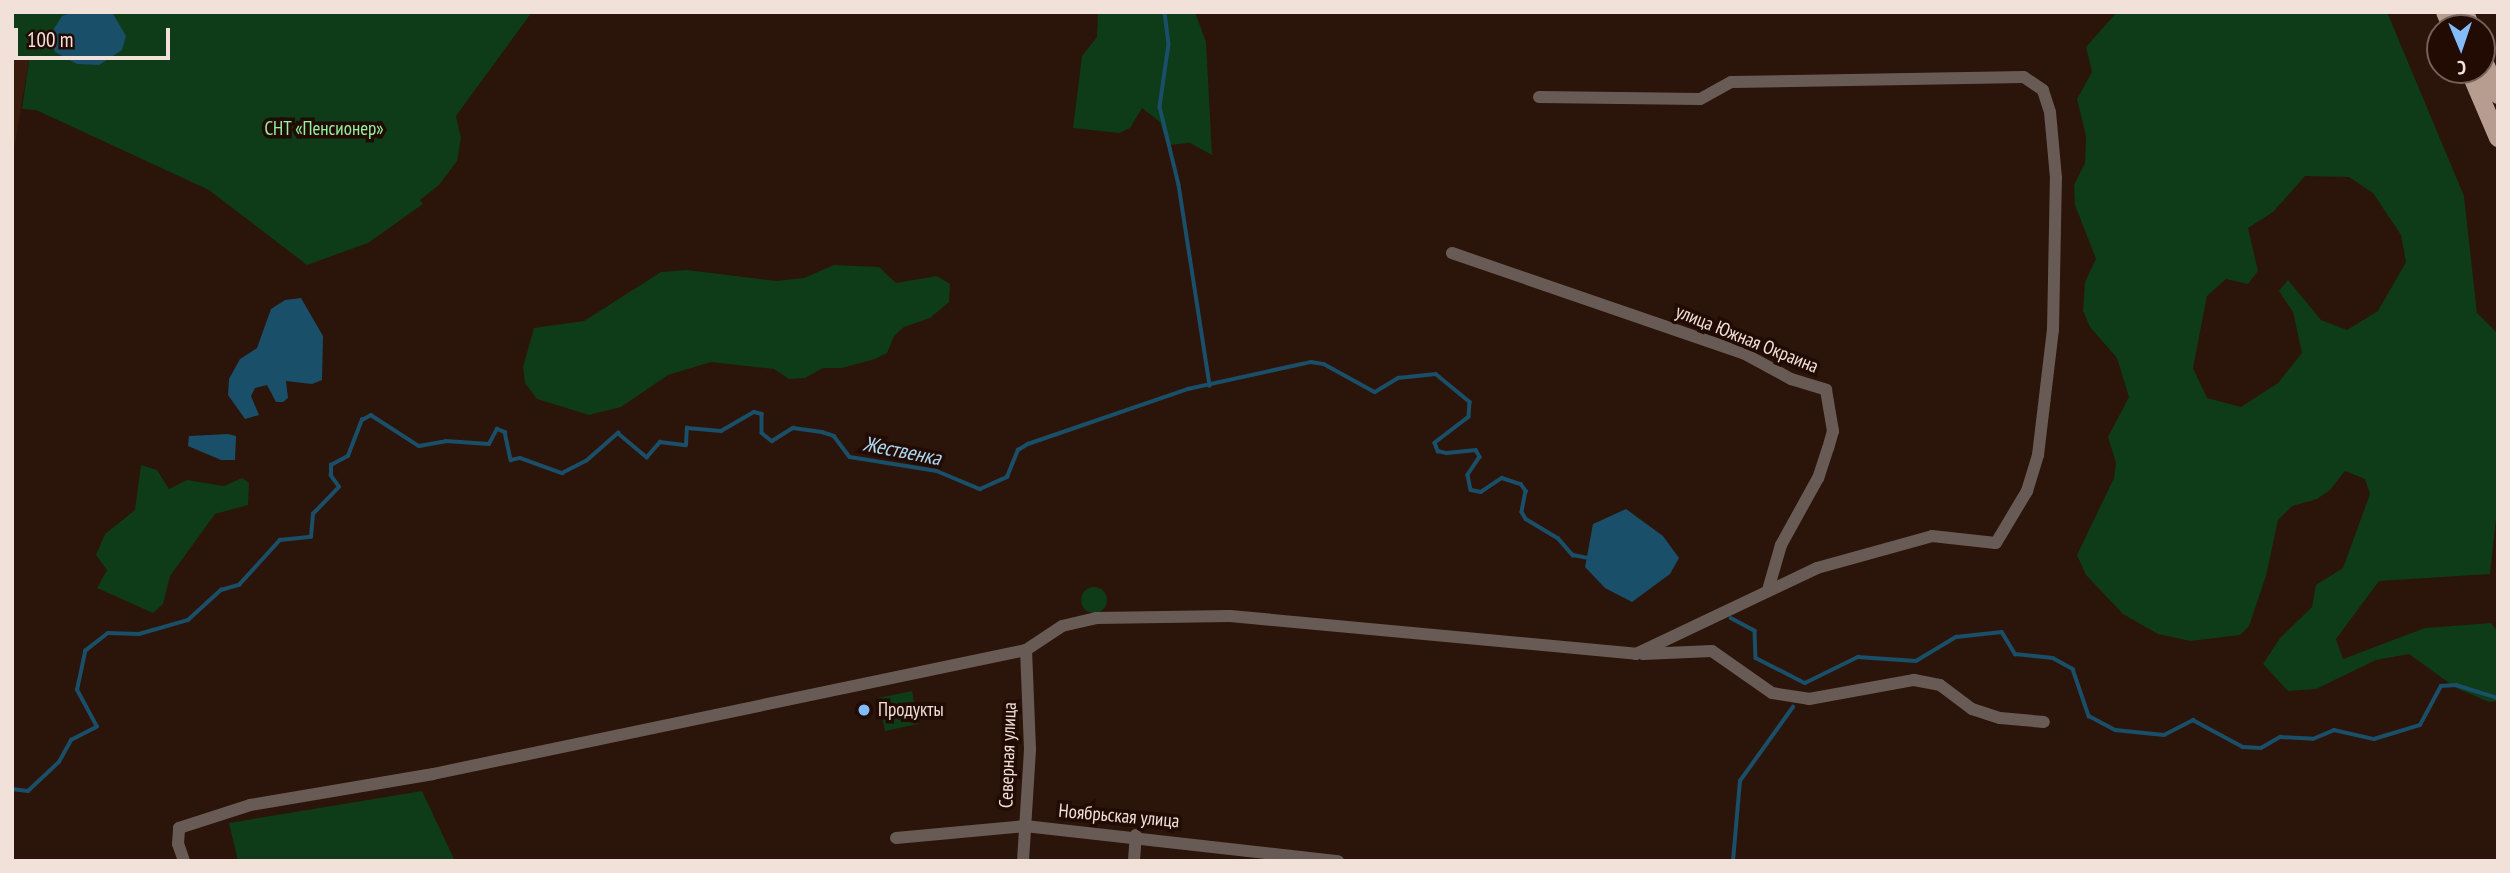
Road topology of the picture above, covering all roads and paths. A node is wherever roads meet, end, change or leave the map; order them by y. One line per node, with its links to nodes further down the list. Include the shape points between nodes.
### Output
1 (2475, 84): 3 (main road)
2 (1539, 97): 5 (street, via 1700,99 1731,82 2024,77 2043,90 2050,112 2056,178 2056,281 2038,455 2015,513 1996,543 1932,536 1817,568)
3 (2498, 138)
4 (1452, 253): 5 (street, улица Южная Окраина, via 1743,353 1791,379 1826,390 1833,431 1782,545)
5 (1768, 590): 7 (street)
6 (1026, 650): 7 (street, via 1062,626 1096,618 1230,616); 9 (street, Северная улица, via 1030,749); 13 (street, via 433,774 250,805 179,828)
7 (1636, 654): 8 (street, via 1712,650 1772,693 1809,699 1914,680 1940,685 1972,709 2000,718)
8 (2043, 722)
9 (1025, 826): 10 (street, Ноябрьская улица); 11 (street, Ноябрьская улица); 14 (street, Северная улица)
10 (1136, 835): 12 (street, Ноябрьская улица); 15 (street)
11 (896, 838)
12 (1309, 859): 16 (street, Ноябрьская улица)
13 (184, 861)
14 (1023, 861)
15 (1134, 861)
16 (1338, 861)

